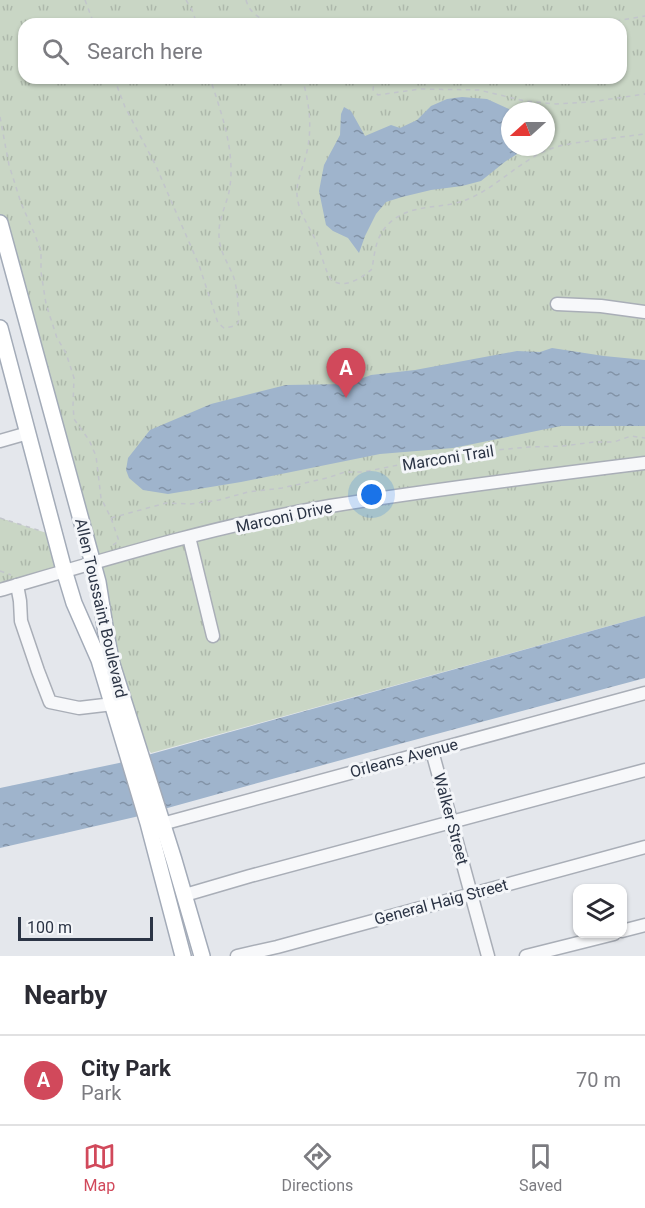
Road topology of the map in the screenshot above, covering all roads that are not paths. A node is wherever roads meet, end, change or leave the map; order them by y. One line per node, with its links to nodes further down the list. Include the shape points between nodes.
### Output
1 (0, 223): 8 (main road, Allen Toussaint Boulevard)
2 (557, 304): 3 (street)
3 (645, 312)
4 (0, 328): 5 (main road, Allen Toussaint Boulevard)
5 (28, 433): 6 (street); 9 (main road, Allen Toussaint Boulevard)
6 (0, 441)
7 (645, 463): 10 (street, Marconi Drive, via 329,507)
8 (70, 482): 9 (main road); 11 (main road, Allen Toussaint Boulevard)
9 (44, 491): 12 (main road, Allen Toussaint Boulevard)
10 (189, 537): 11 (street, Marconi Drive); 15 (street)
11 (92, 562): 12 (street, Marconi Drive); 18 (main road, Allen Toussaint Boulevard)
12 (64, 570): 13 (street, Marconi Drive); 17 (main road, Allen Toussaint Boulevard)
13 (17, 585): 14 (street, Marconi Drive); 17 (street, via 21,621 50,702 79,708)
14 (0, 590)
15 (213, 636)
16 (645, 693): 19 (street, Orleans Avenue)
17 (112, 704): 18 (main road, Allen Toussaint Boulevard)
18 (132, 749): 22 (main road, Allen Toussaint Boulevard)
19 (432, 751): 21 (street, Walker Street); 22 (street, Orleans Avenue)
20 (645, 770): 21 (street)
21 (452, 821): 26 (street, Walker Street); 27 (street)
22 (157, 822): 24 (main road, Allen Toussaint Boulevard); 25 (main road, Allen Toussaint Boulevard)
23 (645, 847): 26 (street, General Haig Street)
24 (178, 874): 25 (main road); 27 (main road, Allen Toussaint Boulevard)
25 (162, 879): 31 (main road, Allen Toussaint Boulevard)
26 (471, 894): 33 (street, General Haig Street); 34 (street, Walker Street)
27 (184, 895): 32 (main road, Allen Toussaint Boulevard)
28 (645, 925): 29 (street)
29 (627, 930)
30 (595, 938): 35 (street)
31 (183, 956)
32 (202, 956)
33 (237, 956)
34 (488, 956)
35 (526, 956)

